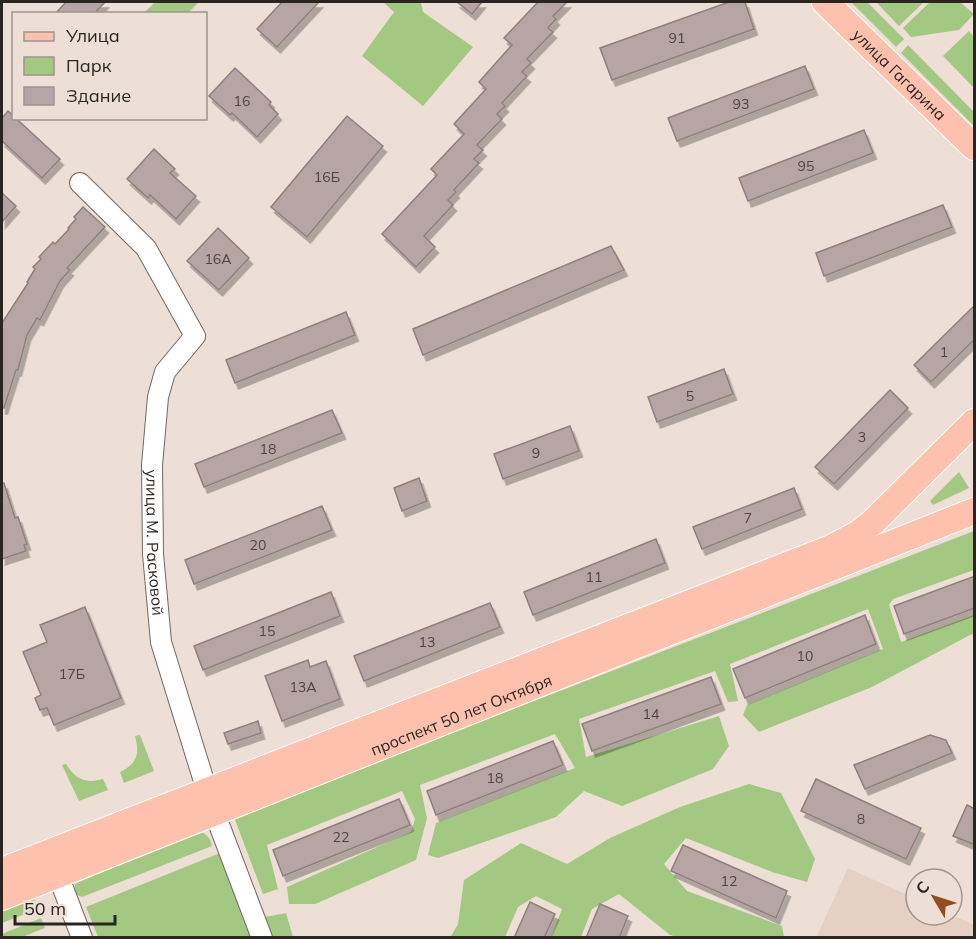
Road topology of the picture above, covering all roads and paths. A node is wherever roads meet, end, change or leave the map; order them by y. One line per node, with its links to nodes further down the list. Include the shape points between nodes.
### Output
1 (825, 2): 2 (main road, улица Гагарина)
2 (975, 147)
3 (80, 183): 8 (street, улица М. Расковой, via 146,248 195,336 165,372 158,397 152,465 153,554 161,642)
4 (975, 423): 5 (main road, проспект 50 лет Октября)
5 (897, 499): 7 (main road, via 893,519 906,531); 8 (main road, проспект 50 лет Октября, via 856,535 831,548)
6 (975, 511): 7 (main road, проспект 50 лет Октября)
7 (921, 534): 8 (main road, проспект 50 лет Октября)
8 (211, 802): 9 (main road, проспект 50 лет Октября); 13 (street, улица М. Расковой)
9 (55, 863): 10 (main road, проспект 50 лет Октября); 11 (main road, проспект 50 лет Октября); 12 (street)
10 (2, 871)
11 (2, 897)
12 (82, 938)
13 (262, 938)

